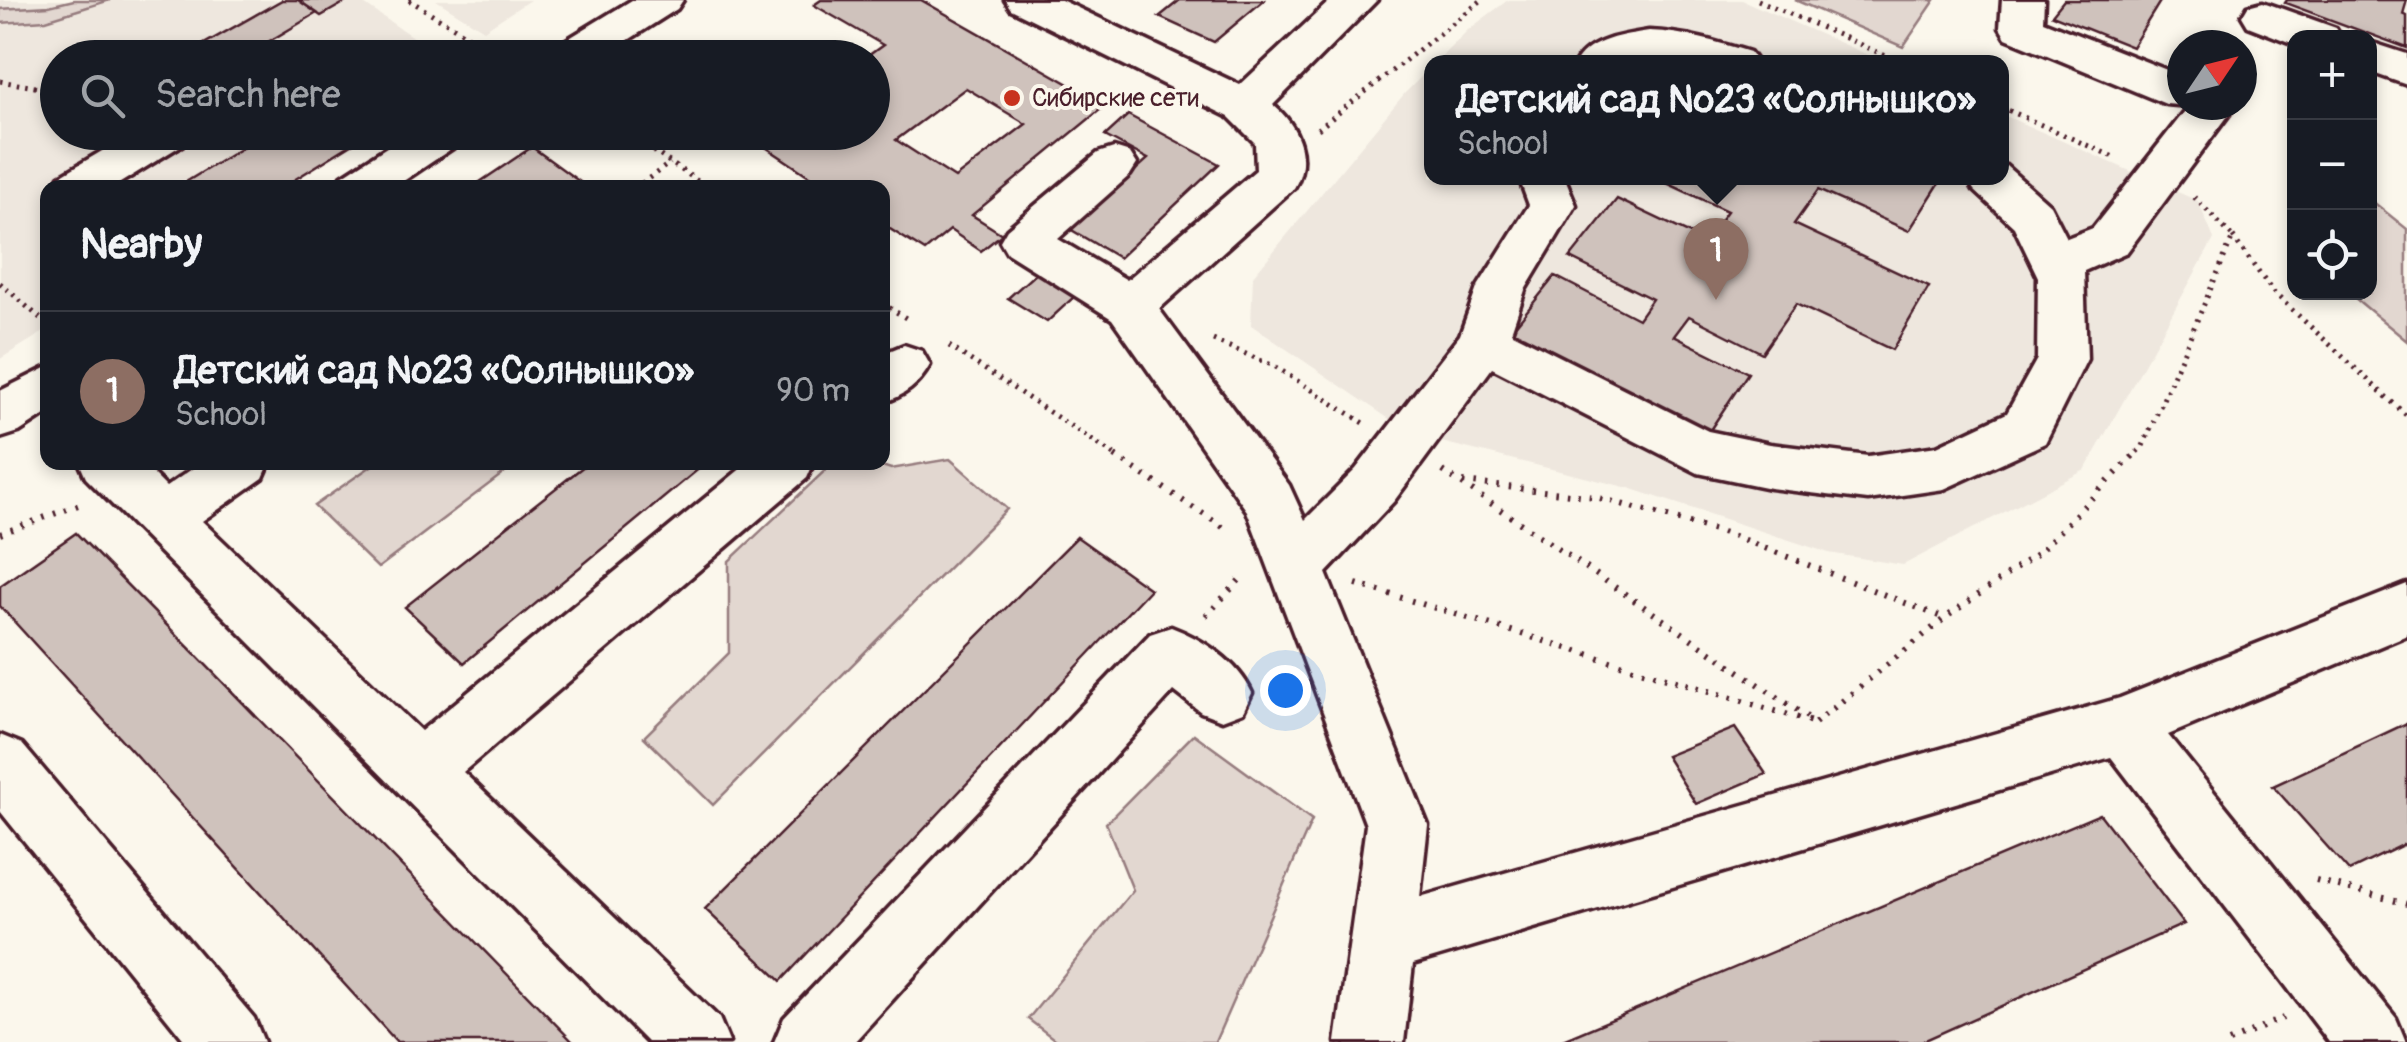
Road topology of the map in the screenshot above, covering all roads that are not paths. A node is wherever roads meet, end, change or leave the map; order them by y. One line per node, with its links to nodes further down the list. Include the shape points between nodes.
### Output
1 (662, 0): 8 (street)
2 (1026, 0): 14 (street)
3 (1356, 0): 14 (street)
4 (2023, 0): 13 (street, via 2021,28)
5 (2267, 8): 6 (street); 7 (street)
6 (2255, 30)
7 (2307, 30)
8 (597, 40)
9 (1609, 55): 10 (street, via 1680,44)
10 (1714, 55)
11 (2377, 59): 12 (street)
12 (2407, 70)
13 (2167, 87)
14 (1245, 106): 24 (street, via 1270,124 1282,148 1278,176)
15 (2202, 120): 23 (street, via 2110,240 2079,255)
16 (139, 150): 19 (street)
17 (417, 150): 20 (street)
18 (1114, 164): 24 (street, via 1024,241)
19 (89, 180)
20 (370, 180)
21 (1545, 185): 25 (street, via 1553,206 1492,305)
22 (1998, 185): 23 (street, via 2032,216)
23 (2053, 257): 25 (street, via 2062,276 2062,359 2026,428 1944,467 1887,476 1770,466 1698,451)
24 (1130, 306): 29 (street, via 1270,501)
25 (1484, 341): 29 (street, via 1374,486)
26 (211, 470): 28 (street)
27 (778, 470): 34 (street)
28 (132, 489): 34 (street)
29 (1280, 560): 35 (street, via 1397,825)
30 (2407, 609): 32 (street)
31 (1222, 692): 38 (street, via 1170,654)
32 (2123, 725): 35 (street); 40 (street)
33 (0, 764): 36 (street)
34 (420, 770): 37 (street)
35 (1380, 941): 39 (street)
36 (230, 1042)
37 (695, 1042)
38 (808, 1042)
39 (1370, 1042)
40 (2372, 1042)

